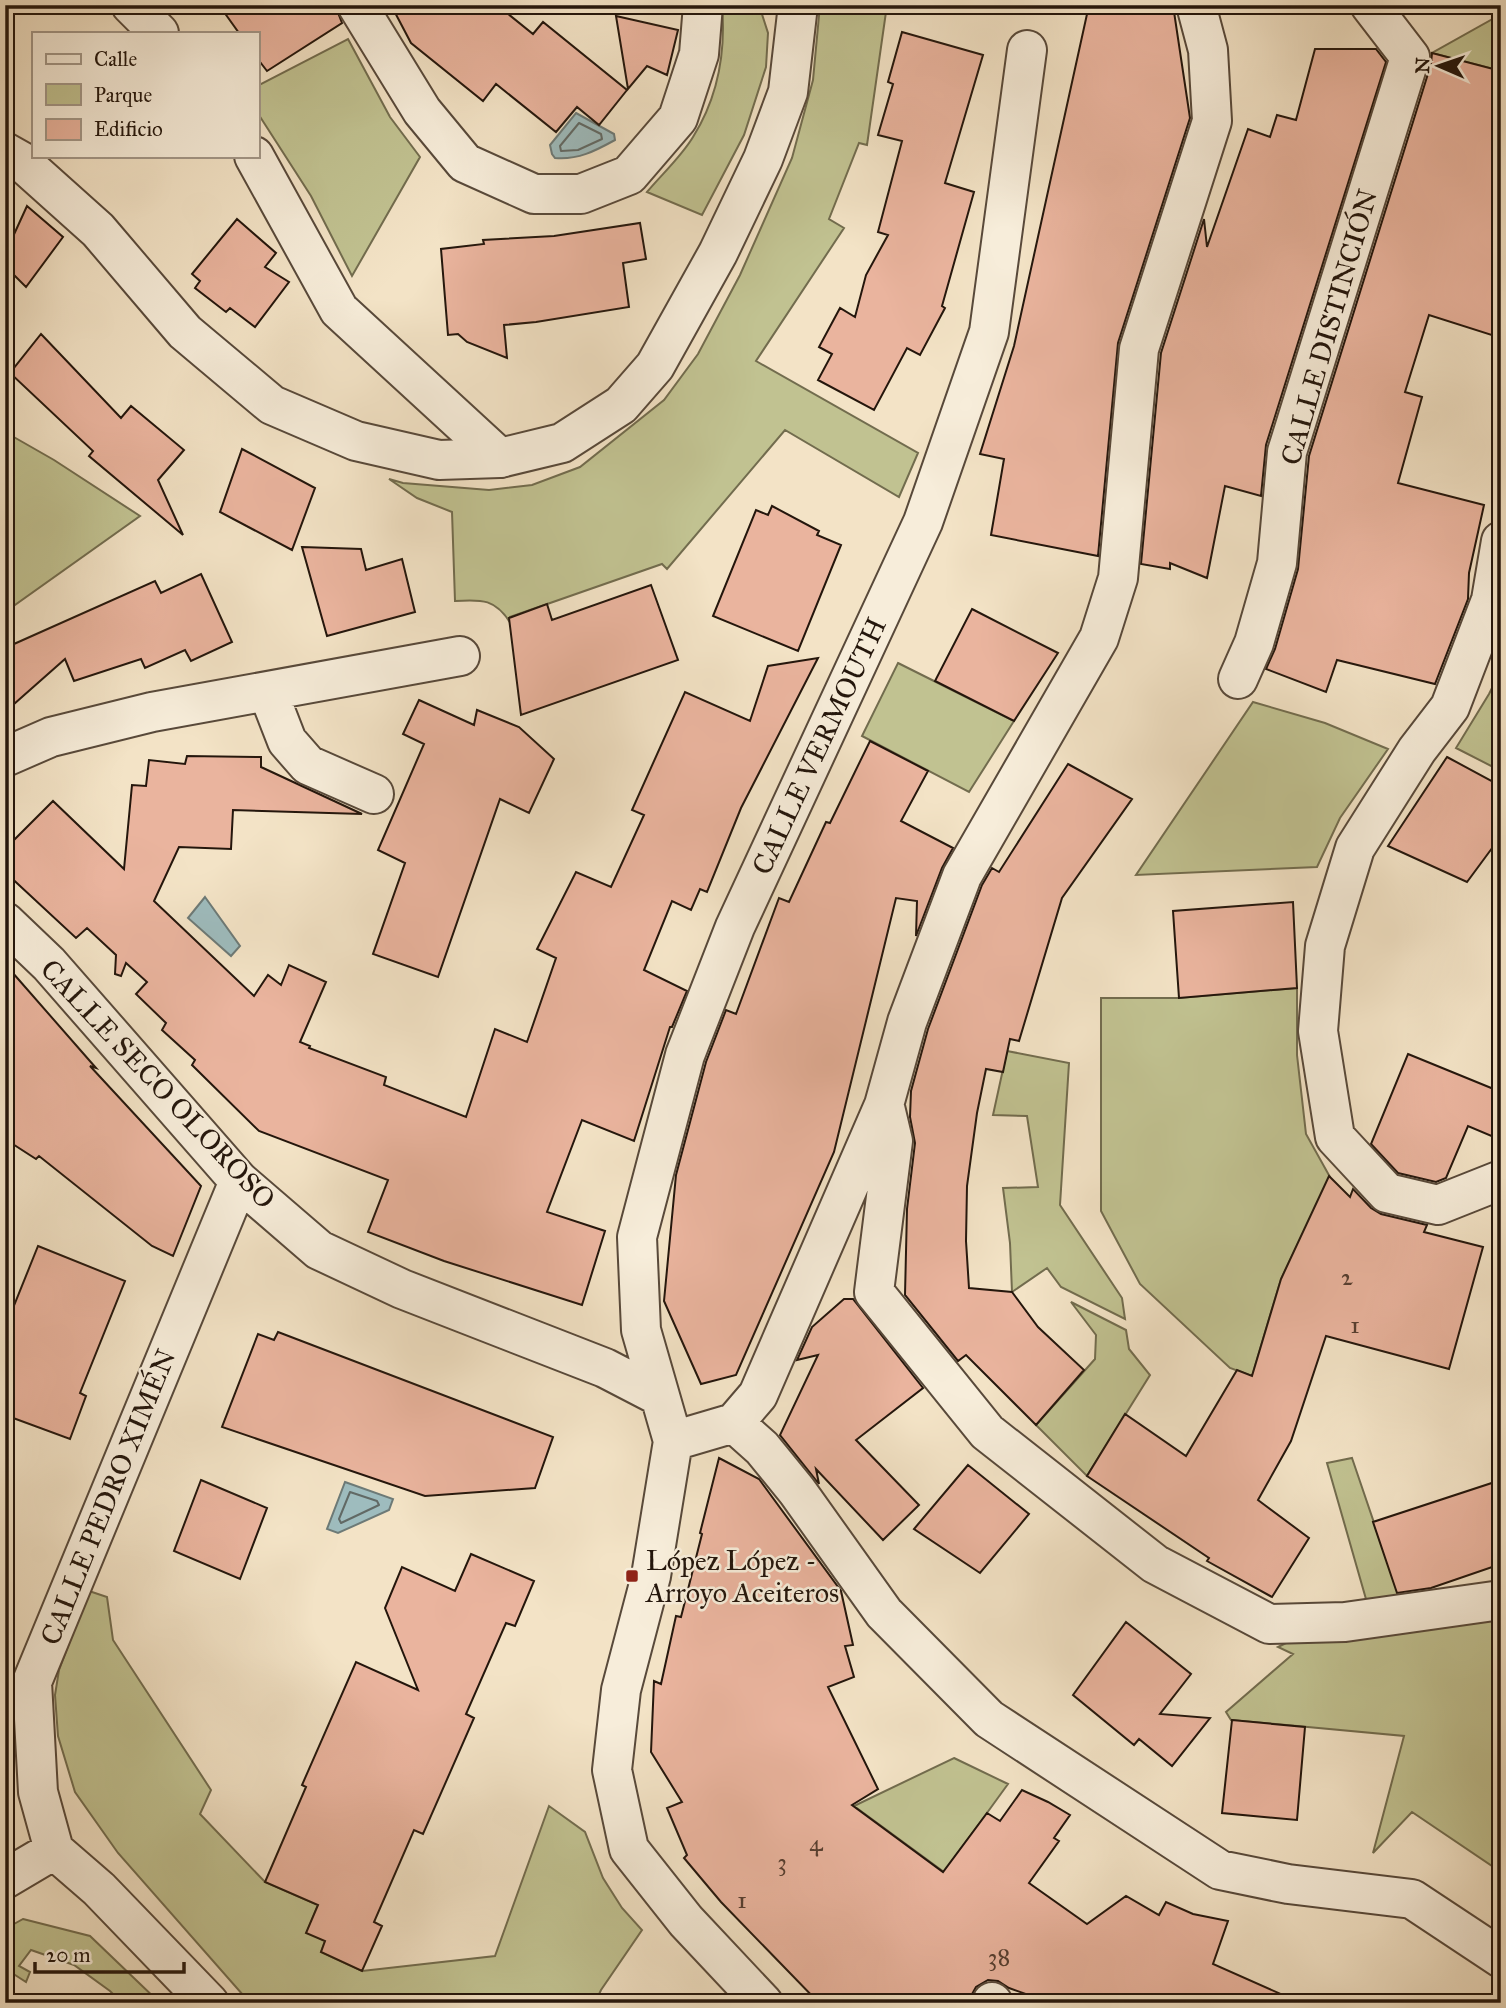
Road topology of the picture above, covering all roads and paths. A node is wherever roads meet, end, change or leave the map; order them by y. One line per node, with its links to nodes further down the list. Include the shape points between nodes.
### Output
1 (131, 5): 7 (street)
2 (357, 5): 3 (street, via 422,111 465,163 534,194 581,194 629,176 678,118 699,54)
3 (703, 5)
4 (798, 5): 11 (street, via 788,92 763,159 718,253 655,366 621,405 562,443)
5 (1196, 5): 19 (street, via 1208,50 1212,121 1139,349 1118,578 1099,638 962,876 907,1022)
6 (1370, 5): 14 (street, CALLE DISTINCIÓN, via 1410,57 1287,452 1277,563 1254,643)
7 (158, 32)
8 (1027, 50): 22 (street, CALLE VERMOUTH, via 989,332 923,522 735,927 685,1055 637,1237 641,1330)
9 (5, 152): 11 (street, via 98,230 185,332 272,405 356,441 439,460)
10 (255, 158): 11 (street, via 339,310)
11 (500, 458)
12 (1501, 541): 20 (street, via 1491,600 1450,707 1417,750 1356,848 1325,946 1318,1031 1335,1138 1387,1193 1438,1205)
13 (460, 656): 15 (street)
14 (1238, 679)
15 (268, 692): 16 (street, via 51,737); 17 (street, via 287,741 308,765)
16 (5, 757)
17 (373, 794)
18 (5, 922): 21 (street, CALLE SECO OLOROSO, via 49,964)
19 (884, 1105): 23 (street, via 758,1395); 25 (street, via 893,1141 874,1292 987,1432 1155,1564 1269,1625 1345,1622)
20 (1501, 1180)
21 (239, 1181): 22 (street, CALLE SECO OLOROSO, via 319,1250 402,1289 605,1368); 26 (street, CALLE PEDRO XIMÉN, via 32,1682 38,1792)
22 (659, 1396): 24 (street, CALLE VERMOUTH)
23 (734, 1423): 24 (street); 28 (street, via 762,1448 797,1491 884,1613 989,1720 1220,1870 1288,1884 1412,1899)
24 (673, 1441): 30 (street, via 652,1576 621,1690 611,1770 629,1849 686,1921)
25 (1501, 1600)
26 (54, 1850): 27 (street); 29 (street, via 99,1889)
27 (5, 1879)
28 (1501, 1958)
29 (209, 2003)
30 (763, 2003)

